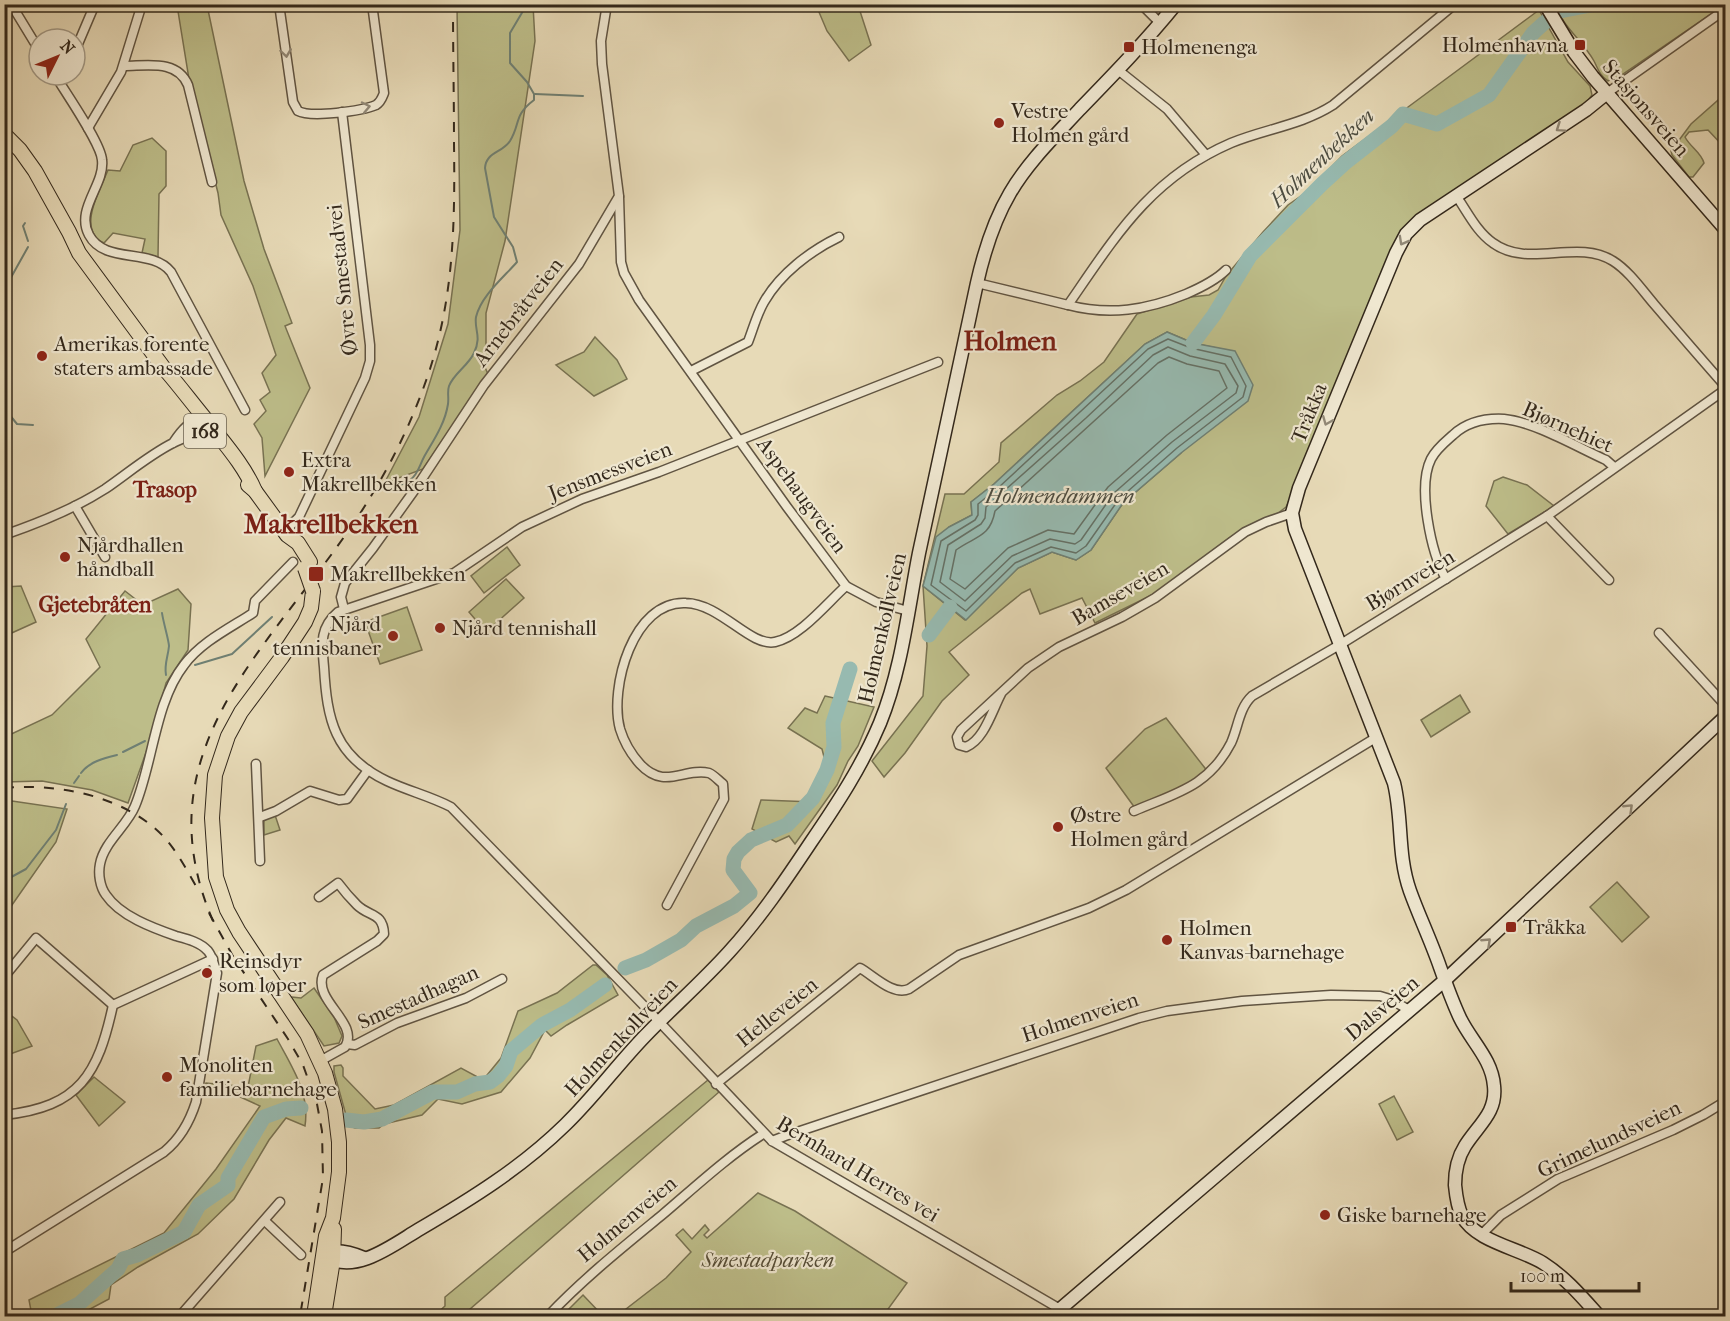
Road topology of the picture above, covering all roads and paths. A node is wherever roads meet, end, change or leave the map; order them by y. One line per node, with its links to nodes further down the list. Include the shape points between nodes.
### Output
1 (11, 4): 14 (street)
2 (95, 4): 13 (street)
3 (142, 4): 15 (street)
4 (279, 4): 19 (street, one-way to 19, via 294,107 305,114)
5 (372, 4): 19 (street, one-way to 5, via 378,104 384,93)
6 (607, 4): 25 (street, via 602,64)
7 (1141, 4): 12 (street)
8 (1176, 4): 12 (street, Holmenkollveien)
9 (1455, 4): 23 (street, via 1323,112)
10 (1725, 9): 18 (street, Tråkka)
11 (1550, 13): 18 (street, Stasjonsveien, via 1574,52)
12 (1160, 23): 16 (street, Holmenkollveien)
13 (85, 27)
14 (27, 30)
15 (124, 66): 20 (street); 24 (street, via 170,67 184,75)
16 (1118, 70): 23 (street, via 1167,109); 32 (street, Holmenkollveien, via 1049,142 1013,188 994,226)
17 (63, 87): 20 (street)
18 (1607, 93): 26 (street, Tråkka, one-way to 26); 27 (street, Stasjonsveien)
19 (342, 112): 44 (street, Øvre Smestadvei, via 370,361 299,517)
20 (87, 128): 29 (street, via 102,159 86,219)
21 (4, 134): 30 (main road, 168, via 35,171)
22 (4, 139): 30 (main road, 168, via 57,230)
23 (1206, 155): 33 (street, via 1162,185 1135,212)
24 (212, 182)
25 (619, 196): 35 (street, Aspehaugveien, via 624,273); 51 (street, Arnebråtveien, via 579,264 484,385 416,488 345,583 341,597)
26 (1456, 197): 36 (street, via 1481,232 1498,246 1521,253 1586,253 1614,261); 42 (street, Tråkka, one-way to 42, via 1420,220 1403,239)
27 (1725, 230)
28 (839, 237): 35 (street, via 797,264 772,291 763,303 748,342)
29 (93, 241): 30 (street); 37 (street, via 109,251 165,265)
30 (77, 251): 38 (main road, 168)
31 (1226, 270): 33 (street, via 1203,286 1153,306 1120,312)
32 (977, 283): 33 (street); 52 (street, Holmenkollveien)
33 (1068, 305)
34 (938, 362): 39 (street, Jensmessveien)
35 (691, 371): 39 (street, Aspehaugveien)
36 (1725, 388): 40 (street, Bjørnveien)
37 (245, 410)
38 (201, 422): 41 (street, via 185,428 173,443); 44 (main road, 168, via 249,476 255,491)
39 (740, 439): 50 (street, Aspehaugveien); 51 (street, Jensmessveien, via 570,503 522,527 454,573)
40 (1614, 467): 43 (street, Bjørnveien); 48 (street, Bjørnehiet, via 1520,422 1488,419 1462,428 1434,453 1425,480 1427,514 1439,566)
41 (75, 506): 45 (street); 46 (street)
42 (1293, 509): 55 (street, via 1295,529); 56 (street, Bamseveien, via 1245,532 1155,598 1059,647)
43 (1547, 516): 48 (street, Bjørnveien); 49 (street)
44 (286, 533): 47 (main road, 168, via 298,543)
45 (4, 535)
46 (105, 557)
47 (303, 564): 67 (street, via 255,601 253,612 197,651 174,679 135,808 100,866 100,882 106,895 121,910 199,944); 75 (main road, 168, via 322,599 316,619 303,639 282,657 241,712 224,745 213,794 214,866 232,921 307,1034)
48 (1446, 579): 55 (street, Bjørnveien)
49 (1609, 580)
50 (846, 586): 52 (street, Aspehaugveien, via 876,602); 66 (street, via 795,633 775,642 756,640 718,612 685,603 662,608 632,643 618,693 620,728 629,749 646,770 655,774 671,777 707,773 723,784 724,798)
51 (344, 609): 54 (street, Jensmessveien, via 328,622)
52 (908, 611): 73 (street, Holmenkollveien, via 888,700 851,783 756,921)
53 (1659, 633): 57 (street)
54 (322, 644): 61 (street, Bernhard Herres vei, via 326,705 332,724 345,747)
55 (1341, 644): 59 (street); 62 (street, Bjørnveien, via 1249,699 1230,745 1202,780)
56 (1001, 693): 56 (street, Bamseveien, via 961,730 957,737 959,745 966,747 979,738)
57 (1725, 706)
58 (1725, 716): 70 (street, Dalsveien, one-way to 58)
59 (1377, 737): 70 (street, via 1397,795 1404,870); 76 (street, Helleveien, via 1113,897 959,955 909,989 893,989 860,968)
60 (256, 764): 63 (street)
61 (368, 770): 63 (street, via 347,800 310,791); 73 (street, Bernhard Herres vei, via 451,807)
62 (1134, 811)
63 (260, 817): 64 (street)
64 (260, 861)
65 (319, 897): 74 (street, Smestadhagan, via 338,884 359,907 384,924 384,934 377,941 323,975 324,993 345,1027)
66 (667, 904)
67 (213, 959): 71 (street); 84 (street, via 217,973 196,1102 178,1138 153,1160)
68 (4, 977): 71 (street, via 36,938)
69 (502, 979): 74 (street, Smestadhagan, via 465,999 397,1023 355,1045)
70 (1444, 981): 72 (street, Dalsveien); 83 (street, via 1464,1026 1490,1068 1494,1088 1490,1113 1462,1151 1456,1175 1459,1210 1469,1226)
71 (113, 1005): 78 (street, via 97,1062 80,1084 47,1107)
72 (1409, 1010): 80 (street, Holmenveien, via 1385,997 1352,995 1242,1001 1167,1011); 87 (street, Dalsveien)
73 (660, 1021): 76 (street, Bernhard Herres vei); 86 (street, Holmenkollveien, via 574,1117 526,1160 466,1202 387,1248 347,1263)
74 (347, 1044): 75 (street, Smestadhagan)
75 (320, 1061): 86 (main road, 168, via 333,1102 339,1142 333,1218 326,1236)
76 (716, 1084): 79 (street, Bernhard Herres vei)
77 (1725, 1101): 83 (street, Grimelundsveien, via 1673,1130 1558,1179 1501,1215)
78 (4, 1115)
79 (764, 1134): 80 (street, Bernhard Herres vei); 91 (street, Holmenveien, via 610,1258)
80 (772, 1142): 87 (street, Bernhard Herres vei)
81 (280, 1202): 82 (street)
82 (265, 1221): 85 (street); 88 (street)
83 (1481, 1235): 92 (street, via 1549,1267)
84 (4, 1252)
85 (301, 1255)
86 (330, 1255): 89 (main road, 168); 90 (main road, 168)
87 (1056, 1313)
88 (180, 1317)
89 (314, 1317)
90 (324, 1317)
91 (548, 1317)
92 (1599, 1317)

